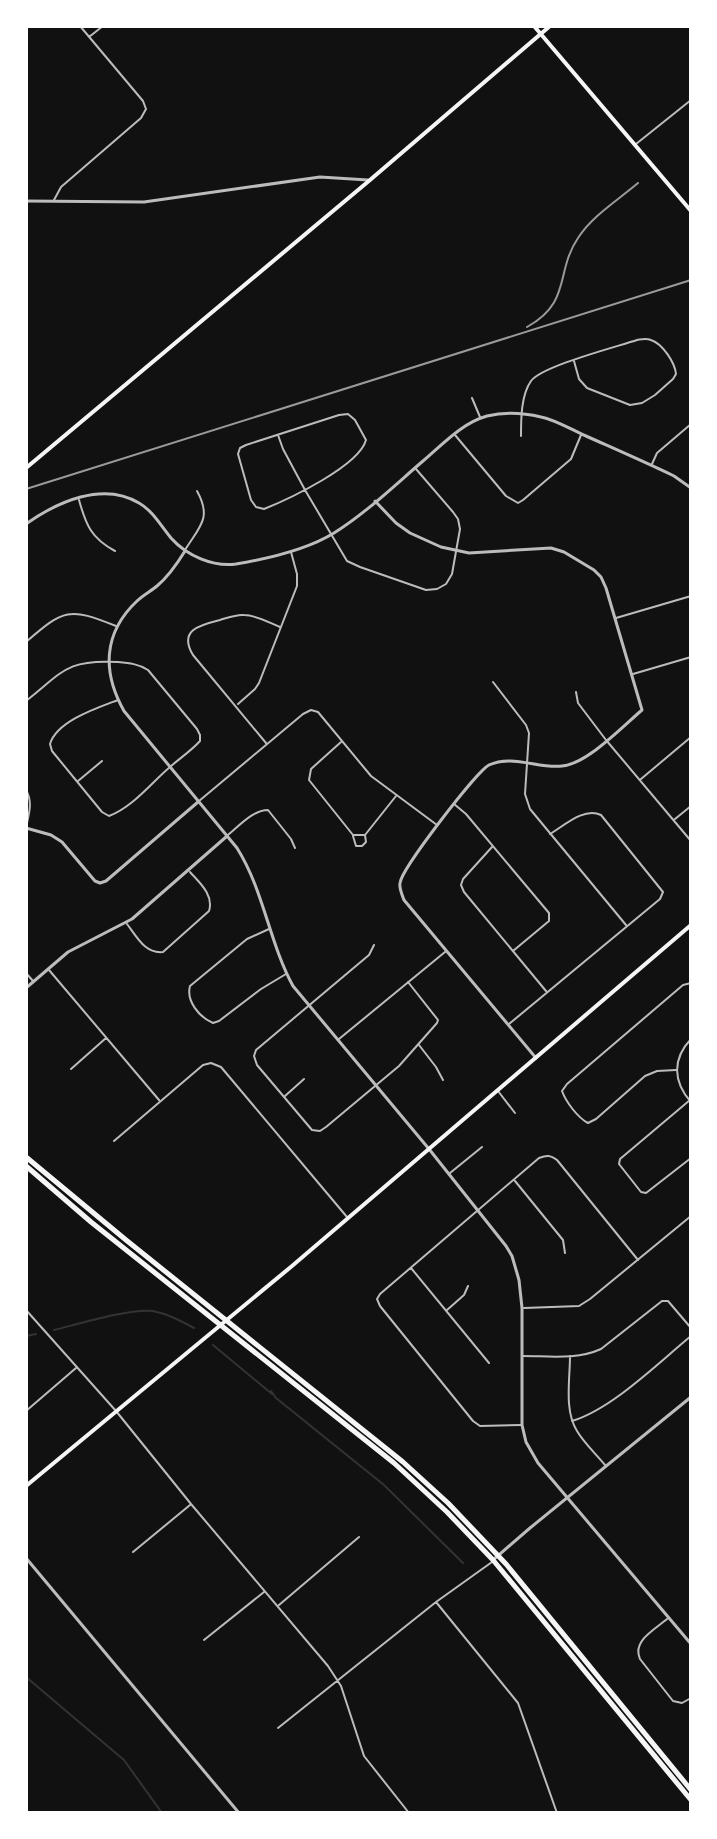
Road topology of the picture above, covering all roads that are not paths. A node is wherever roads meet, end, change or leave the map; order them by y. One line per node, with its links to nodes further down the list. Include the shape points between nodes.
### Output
1 (80, 26): 6 (street)
2 (103, 26): 6 (street)
3 (534, 26): 5 (main road)
4 (550, 26): 5 (main road)
5 (540, 34): 8 (main road); 9 (main road)
6 (89, 37): 11 (street, via 146,109 61,187)
7 (691, 100): 8 (street)
8 (636, 145): 12 (main road)
9 (370, 180): 11 (street, via 320,177 144,202); 23 (main road)
10 (26, 201): 11 (street)
11 (54, 201)
12 (691, 211)
13 (574, 361): 13 (street, via 648,339 663,350 676,374 655,395 630,405 587,388); 15 (street, via 532,380)
14 (472, 398): 16 (street)
15 (522, 414): 16 (street); 19 (street, via 544,417); 21 (street)
16 (481, 419): 18 (street)
17 (691, 424): 22 (street, via 657,453)
18 (454, 434): 19 (street, via 506,496 518,503 571,459); 24 (street)
19 (582, 434): 22 (street)
20 (278, 435): 26 (street); 26 (street, via 240,448 251,500 264,509); 26 (street, via 348,414 366,440 331,475)
21 (521, 436)
22 (651, 465): 25 (street)
23 (26, 468)
24 (415, 468): 29 (street); 33 (street, via 458,519)
25 (691, 488)
26 (305, 490): 31 (street)
27 (197, 491): 35 (street, via 205,517)
28 (78, 499): 30 (street); 34 (street, via 92,533); 35 (street, via 109,494 138,502)
29 (375, 501): 31 (street); 33 (street, via 410,533)
30 (26, 524)
31 (331, 535): 32 (street); 33 (street, via 347,561 426,590 446,584)
32 (291, 550): 35 (street, via 232,564 210,563); 39 (street, via 297,586)
33 (455, 550): 37 (street, via 564,552 601,577)
34 (115, 551)
35 (185, 551): 38 (street)
36 (691, 596): 37 (street)
37 (616, 618): 43 (street)
38 (116, 626): 40 (street, via 74,613 49,622); 42 (street)
39 (280, 627): 48 (street, via 259,683); 48 (street, via 245,615 191,631 188,647)
40 (26, 642)
41 (691, 657): 43 (street)
42 (109, 662): 46 (street); 47 (street, via 72,665); 55 (street, via 148,670 197,729 200,741)
43 (632, 674): 50 (street, via 642,710)
44 (493, 682): 54 (street, via 526,725)
45 (576, 692): 50 (street, via 578,703)
46 (118, 700): 55 (street); 57 (street, via 77,717 51,738 52,751)
47 (26, 701)
48 (236, 706): 52 (street)
49 (691, 737): 56 (street)
50 (606, 740): 54 (street, via 569,765); 56 (street)
51 (341, 741): 52 (street, via 311,710); 59 (street); 67 (street, via 311,769 309,780)
52 (267, 744): 60 (street)
53 (102, 761): 57 (street)
54 (527, 762): 61 (street, via 489,765); 66 (street, via 527,802)
55 (170, 767): 57 (street, via 109,816); 60 (street)
56 (640, 780): 63 (street)
57 (77, 781)
58 (26, 790): 65 (street, via 31,809)
59 (396, 796): 64 (street); 68 (street)
60 (198, 802): 65 (street, via 100,883 62,842); 69 (street)
61 (454, 804): 64 (street); 71 (street)
62 (691, 806): 63 (street)
63 (674, 820): 70 (street)
64 (437, 826): 79 (street, via 400,884 404,900)
65 (26, 828)
66 (550, 834): 76 (street); 76 (street, via 590,811 607,819 663,892)
67 (353, 835): 68 (street); 68 (street, via 356,846 366,842)
68 (365, 835)
69 (227, 836): 72 (street, via 262,809 268,810); 73 (street); 77 (street, via 250,868)
70 (691, 841)
71 (493, 847): 80 (street, via 461,885); 80 (street, via 549,913 549,921)
72 (295, 848)
73 (188, 870): 74 (street); 74 (street, via 211,907 163,952 147,950)
74 (126, 923): 81 (street, via 68,952)
75 (691, 925): 95 (main road)
76 (626, 926): 88 (street)
77 (270, 928): 83 (street); 83 (street, via 247,939 190,986 188,995 213,1023)
78 (374, 945): 89 (street)
79 (446, 951): 85 (street); 90 (street)
80 (513, 951): 88 (street)
81 (48, 969): 84 (street); 91 (street)
82 (26, 973): 84 (street)
83 (286, 974): 89 (street)
84 (33, 982): 87 (street)
85 (408, 982): 93 (street); 94 (street, via 438,1020)
86 (691, 983): 97 (street, via 562,1091 588,1123 645,1076)
87 (26, 988)
88 (547, 992): 90 (street)
89 (310, 1006): 93 (street); 102 (street, via 254,1056)
90 (508, 1025): 95 (street)
91 (107, 1037): 96 (street); 103 (street)
92 (691, 1039): 97 (street, via 680,1052)
93 (339, 1040): 100 (street)
94 (418, 1044): 99 (street); 100 (street)
95 (536, 1058): 101 (main road)
96 (71, 1069)
97 (676, 1070): 104 (street)
98 (304, 1079): 102 (street)
99 (443, 1080)
100 (376, 1086): 102 (street, via 320,1131 312,1130); 108 (street)
101 (497, 1091): 105 (street); 108 (main road)
102 (284, 1097)
103 (160, 1100): 106 (street); 116 (street, via 203,1065 221,1067)
104 (690, 1101): 110 (street, via 619,1164 646,1193)
105 (515, 1113)
106 (114, 1141)
107 (482, 1147): 112 (street)
108 (429, 1149): 112 (street); 116 (main road)
109 (26, 1157): 124 (highway)
110 (691, 1158)
111 (26, 1166): 125 (highway)
112 (449, 1174): 114 (street)
113 (515, 1180): 114 (street); 117 (street, via 563,1240); 118 (street, via 539,1158 551,1155)
114 (478, 1211): 119 (street); 121 (street, via 512,1256)
115 (691, 1216): 118 (street)
116 (348, 1218): 124 (main road)
117 (565, 1253)
118 (638, 1260): 121 (street, via 579,1306)
119 (411, 1268): 123 (street); 136 (street, via 380,1294 380,1306 473,1421 480,1426)
120 (468, 1286): 123 (street)
121 (522, 1308): 128 (street)
122 (26, 1310): 131 (street)
123 (446, 1311): 130 (street)
124 (226, 1320): 125 (main road); 144 (highway, via 403,1462)
125 (220, 1325): 134 (main road); 144 (highway, via 403,1471)
126 (691, 1328): 129 (street, via 668,1301 662,1301 601,1349)
127 (691, 1336): 135 (street, via 606,1406)
128 (521, 1356): 129 (street); 136 (street)
129 (570, 1356): 135 (street)
130 (489, 1363)
131 (77, 1368): 133 (street); 134 (street)
132 (691, 1397): 137 (street)
133 (26, 1411)
134 (116, 1411): 138 (main road); 140 (street)
135 (572, 1421): 137 (street)
136 (522, 1425): 139 (street, via 538,1463)
137 (606, 1466): 139 (street)
138 (26, 1486)
139 (568, 1497): 144 (street); 148 (street)
140 (191, 1504): 142 (street); 145 (street)
141 (359, 1537): 147 (street)
142 (133, 1552)
143 (26, 1558): 156 (street)
144 (496, 1558): 146 (street); 154 (highway); 155 (highway)
145 (265, 1591): 147 (street); 149 (street)
146 (436, 1602): 151 (street); 158 (street, via 518,1703)
147 (278, 1605): 151 (street)
148 (669, 1617): 150 (street); 152 (street, via 638,1644 636,1652 673,1701)
149 (204, 1640)
150 (691, 1644)
151 (337, 1680): 153 (street); 157 (street, via 364,1756)
152 (691, 1698)
153 (278, 1728)
154 (691, 1790)
155 (691, 1800)
156 (239, 1813)
157 (409, 1813)
158 (557, 1813)

